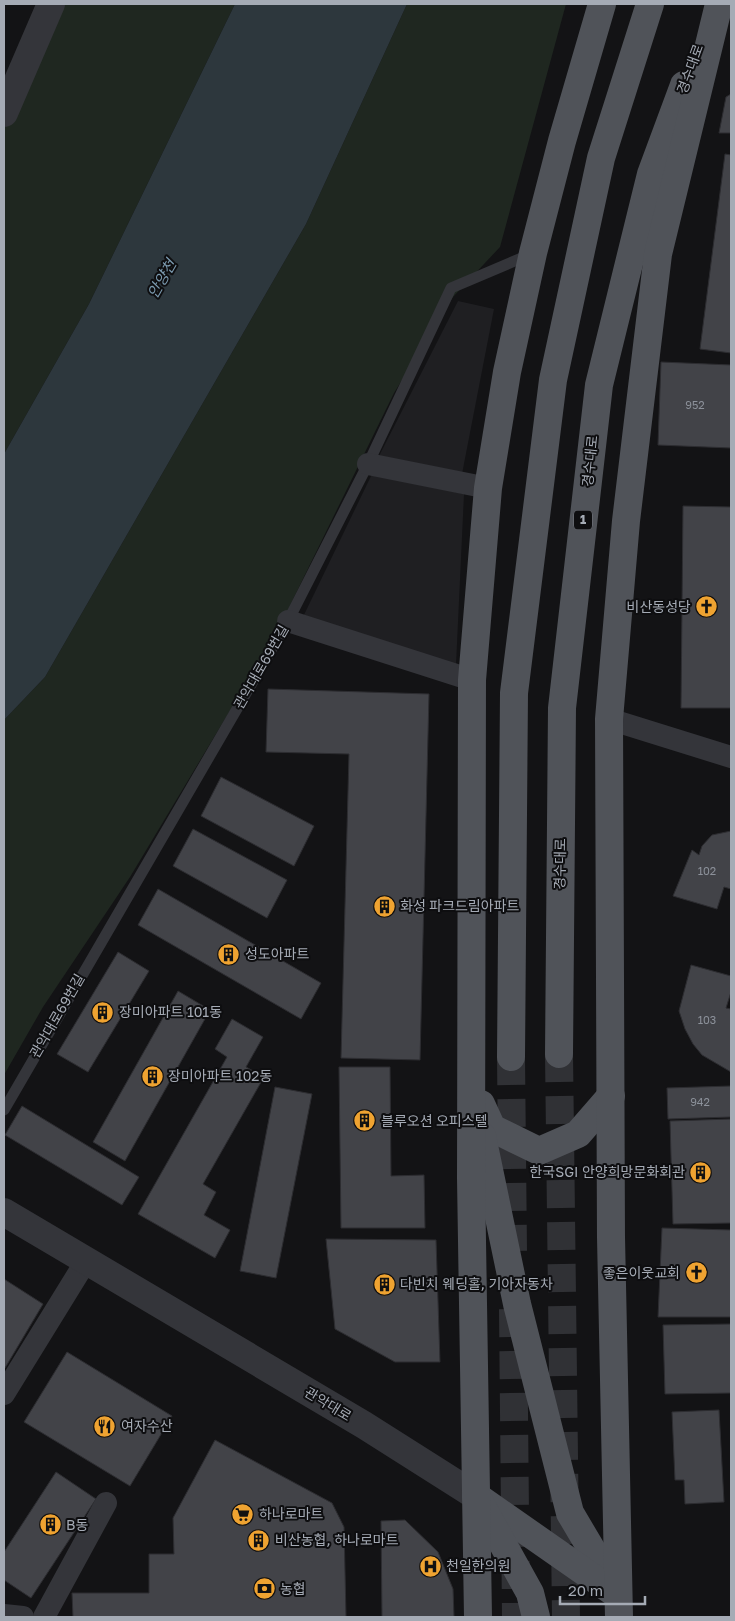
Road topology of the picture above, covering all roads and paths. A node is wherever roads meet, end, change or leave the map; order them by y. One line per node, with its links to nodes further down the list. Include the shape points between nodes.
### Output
1 (51, 4): 6 (street)
2 (602, 4): 7 (main road)
3 (650, 4): 15 (main road, via 601,158 553,380 514,693)
4 (714, 4): 14 (main road, 경수대로 / 1, via 651,174 599,385 562,708)
5 (719, 4): 12 (main road, via 658,254 626,521)
6 (4, 114)
7 (533, 253): 8 (lane, 관악대로69번길, via 451,288); 9 (main road, via 507,372)
8 (368, 464): 9 (street); 10 (lane, 관악대로69번길)
9 (488, 488): 11 (main road)
10 (288, 621): 11 (street); 18 (lane, 관악대로69번길)
11 (472, 680): 16 (main road)
12 (609, 718): 13 (street); 17 (main road)
13 (731, 757)
14 (559, 1054)
15 (511, 1057)
16 (471, 1080): 17 (main road, via 492,1128 539,1151 578,1134); 22 (main road); 24 (main road, via 517,1304 570,1513)
17 (611, 1096): 24 (main road)
18 (4, 1110)
19 (4, 1212): 20 (street, 관악대로)
20 (86, 1261): 21 (street); 22 (street, 관악대로)
21 (4, 1394)
22 (476, 1496): 24 (main road, 관악대로); 28 (main road); 29 (main road, via 530,1593)
23 (106, 1503): 27 (street)
24 (619, 1606): 30 (main road, 관악대로)
25 (4, 1615): 26 (street)
26 (23, 1617)
27 (44, 1617)
28 (478, 1617)
29 (536, 1617)
30 (637, 1617)

